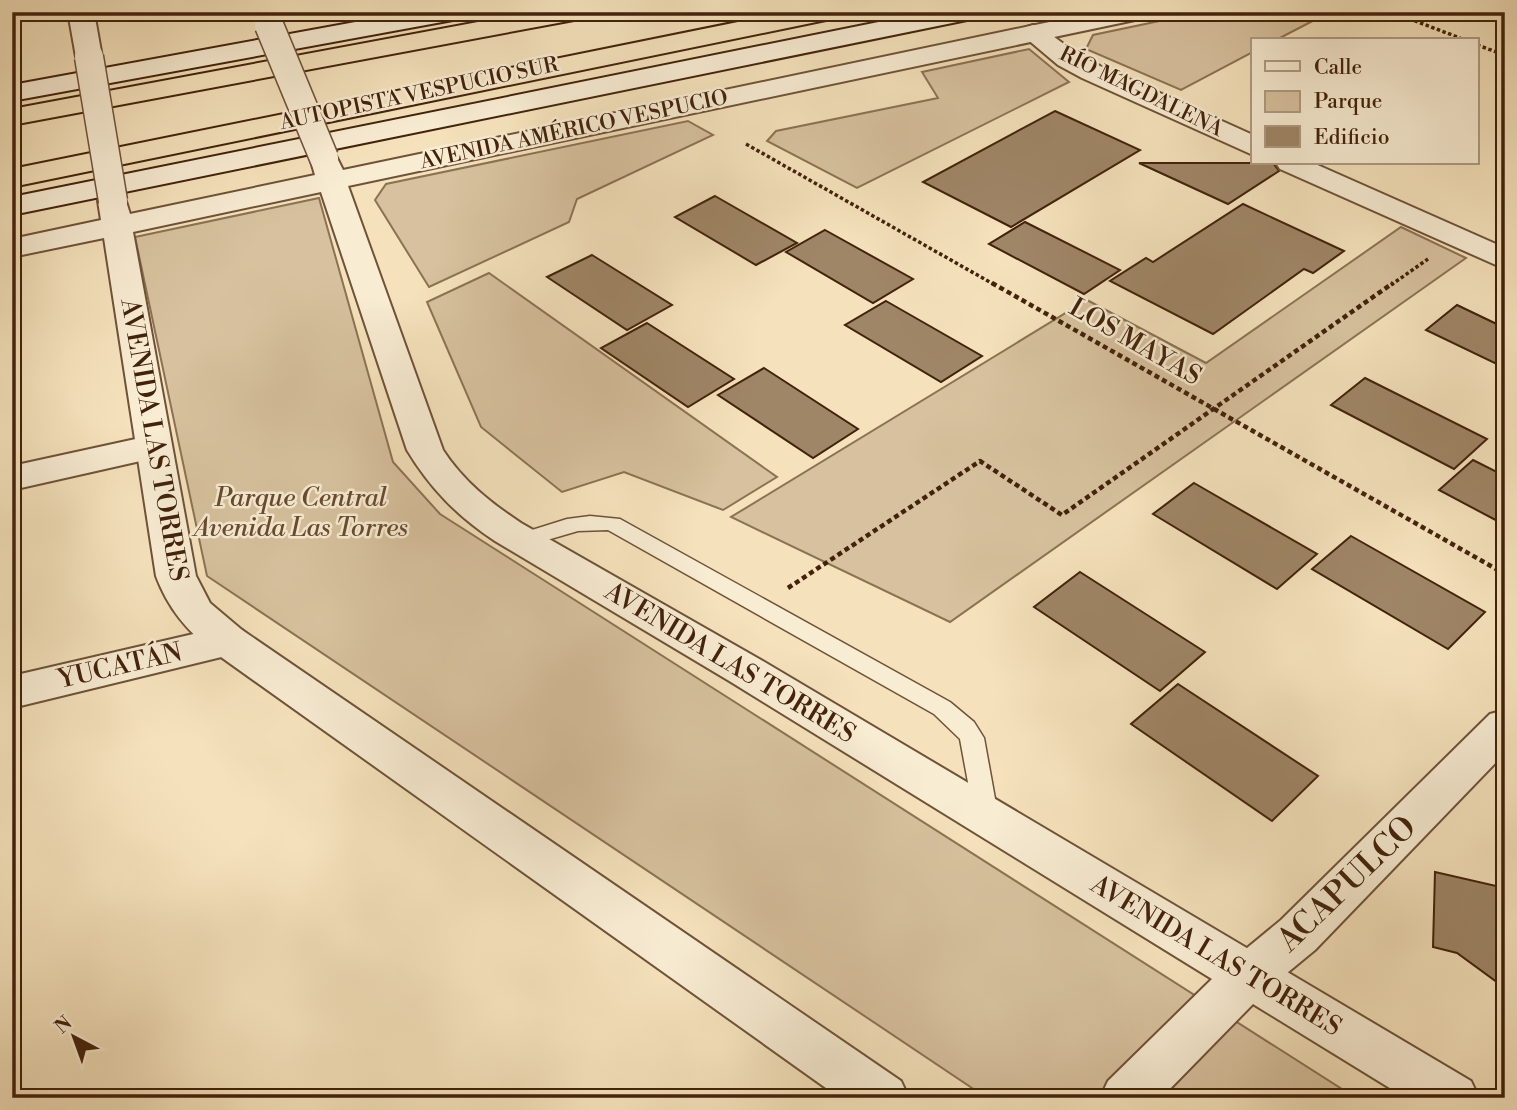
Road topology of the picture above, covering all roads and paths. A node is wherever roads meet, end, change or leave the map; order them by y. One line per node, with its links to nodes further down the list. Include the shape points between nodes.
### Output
1 (82, 12): 21 (street, AVENIDA LAS TORRES, bridge)
2 (453, 12): 13 (street)
3 (574, 12): 14 (highway, AUTOPISTA VESPUCIO SUR)
4 (826, 12): 19 (highway, AUTOPISTA VESPUCIO SUR)
5 (967, 12): 20 (street, AVENIDA AMÉRICO VESPUCIO)
6 (1135, 12): 9 (street, AVENIDA AMÉRICO VESPUCIO)
7 (1392, 12): 10 (path)
8 (267, 18): 18 (street, AVENIDA LAS TORRES, bridge)
9 (1033, 33): 16 (street, RÍO MAGDALENA, via 1078,66); 18 (street, AVENIDA AMÉRICO VESPUCIO)
10 (1460, 38)
11 (1478, 45): 12 (path)
12 (1505, 55)
13 (12, 93)
14 (12, 117)
15 (746, 144): 25 (path, LOS MAYAS)
16 (1251, 145)
17 (1292, 164): 22 (street)
18 (328, 170): 21 (street, AVENIDA AMÉRICO VESPUCIO); 28 (street, AVENIDA LAS TORRES, via 425,450 466,503)
19 (12, 178)
20 (12, 206)
21 (115, 213): 23 (street, AVENIDA AMÉRICO VESPUCIO); 26 (street, AVENIDA LAS TORRES)
22 (1457, 239): 24 (street); 25 (path)
23 (12, 247)
24 (1505, 260)
25 (1214, 409): 29 (path, LOS MAYAS); 30 (path, via 1062,515 980,461)
26 (154, 447): 27 (street); 31 (street, AVENIDA LAS TORRES, via 181,591 197,616)
27 (12, 478)
28 (523, 540): 30 (lane, via 589,521 613,524); 34 (street, AVENIDA LAS TORRES)
29 (1505, 574)
30 (761, 606): 34 (lane, via 955,717 976,750)
31 (228, 640): 32 (street, YUCATÁN); 36 (street, AVENIDA LAS TORRES)
32 (12, 692)
33 (1505, 726): 35 (street, ACAPULCO, via 1298,935)
34 (986, 815): 35 (street, AVENIDA LAS TORRES)
35 (1247, 977): 37 (street, ACAPULCO); 38 (street, AVENIDA LAS TORRES)
36 (883, 1098)
37 (1126, 1098)
38 (1453, 1098)

